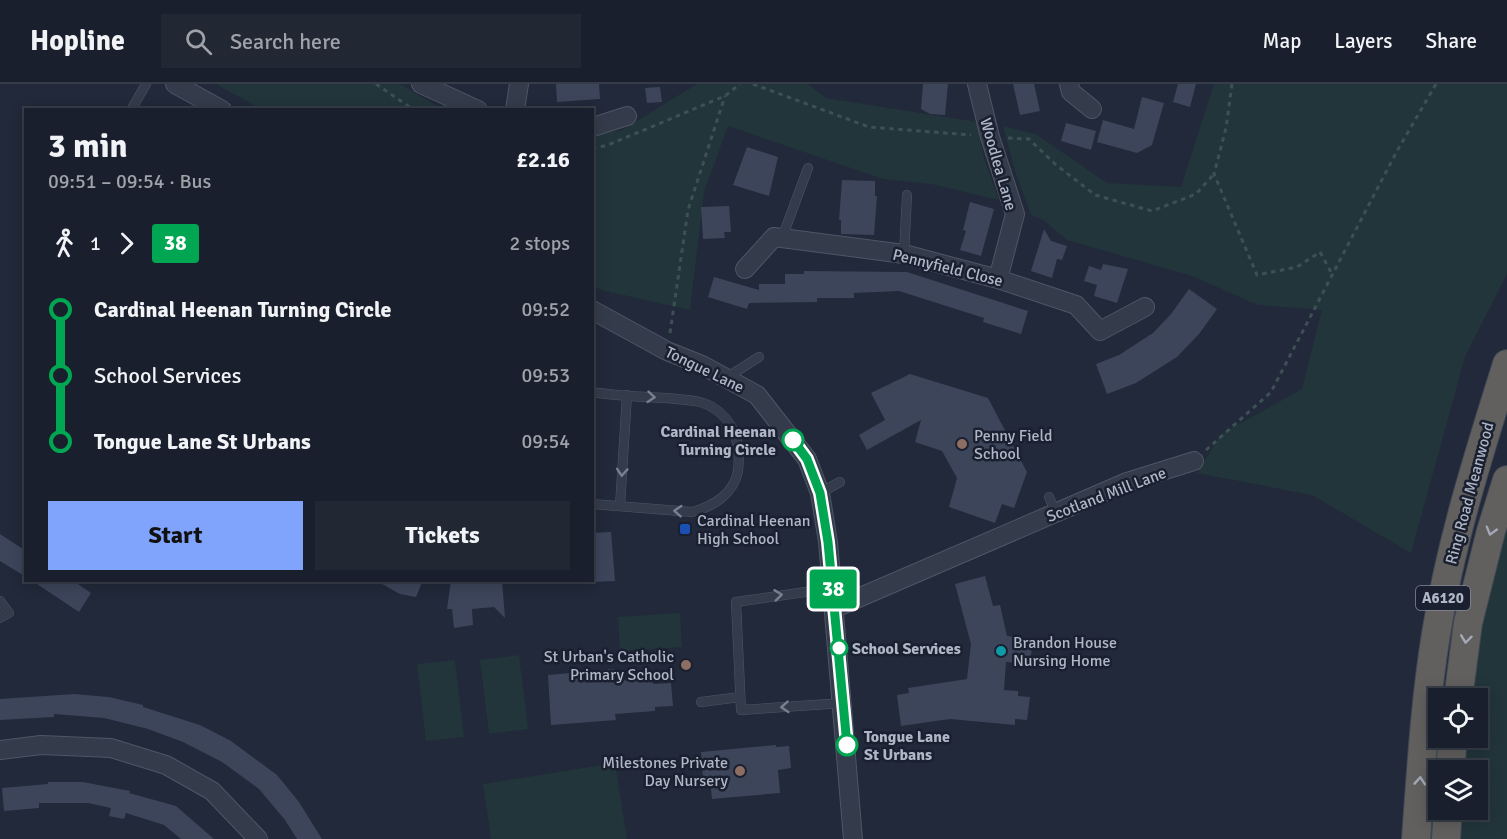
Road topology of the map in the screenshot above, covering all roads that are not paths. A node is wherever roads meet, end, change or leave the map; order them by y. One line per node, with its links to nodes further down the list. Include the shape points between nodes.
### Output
1 (146, 84): 7 (lane)
2 (175, 84): 8 (street)
3 (421, 84): 9 (street)
4 (519, 84): 10 (street)
5 (977, 84): 19 (street, Woodlea Lane, via 1015,214)
6 (1069, 84): 11 (street, via 1071,92)
7 (132, 108)
8 (218, 108)
9 (474, 108)
10 (515, 108)
11 (1092, 109)
12 (627, 116): 13 (street)
13 (594, 126)
14 (808, 168): 16 (lane)
15 (907, 195): 17 (lane)
16 (782, 238): 17 (street, Pennyfield Close); 18 (street, via 774,237)
17 (904, 254): 19 (street, Pennyfield Close)
18 (745, 269)
19 (998, 279): 20 (street, Pennyfield Close, via 1076,304 1100,331)
20 (1145, 307)
21 (594, 311): 24 (street, Tongue Lane)
22 (759, 357): 24 (lane)
23 (1507, 364): 45 (highway, Ring Road Meanwood / A6120, one-way to 23, via 1436,634 1470,478)
24 (726, 378): 30 (street, Tongue Lane, via 757,395 765,404 807,459)
25 (594, 392): 26 (lane)
26 (627, 395): 32 (lane, one-way to 32); 32 (lane, one-way to 32, via 711,406 735,432 739,452 737,474 730,489 706,508 692,512)
27 (1194, 461): 35 (street, Scotland Mill Lane, via 1052,505)
28 (1507, 480): 37 (highway, Ring Road Meanwood / A6120, one-way to 37, via 1468,623)
29 (840, 482): 30 (lane)
30 (820, 493): 33 (street, Tongue Lane)
31 (594, 504): 32 (lane)
32 (620, 506)
33 (833, 588): 35 (street, Tongue Lane); 38 (lane, one-way to 33, via 736,602)
34 (0, 601): 36 (lane, via 9,613)
35 (835, 608): 40 (street, Tongue Lane)
36 (0, 618)
37 (1459, 688)
38 (740, 698): 39 (lane); 40 (lane, one-way to 38, via 741,710)
39 (701, 702)
40 (843, 703): 44 (street, Tongue Lane)
41 (0, 750): 43 (street, via 41,745 111,747 166,765 212,791)
42 (1447, 820): 46 (highway)
43 (258, 839)
44 (853, 839)
45 (1416, 839)
46 (1446, 839)

